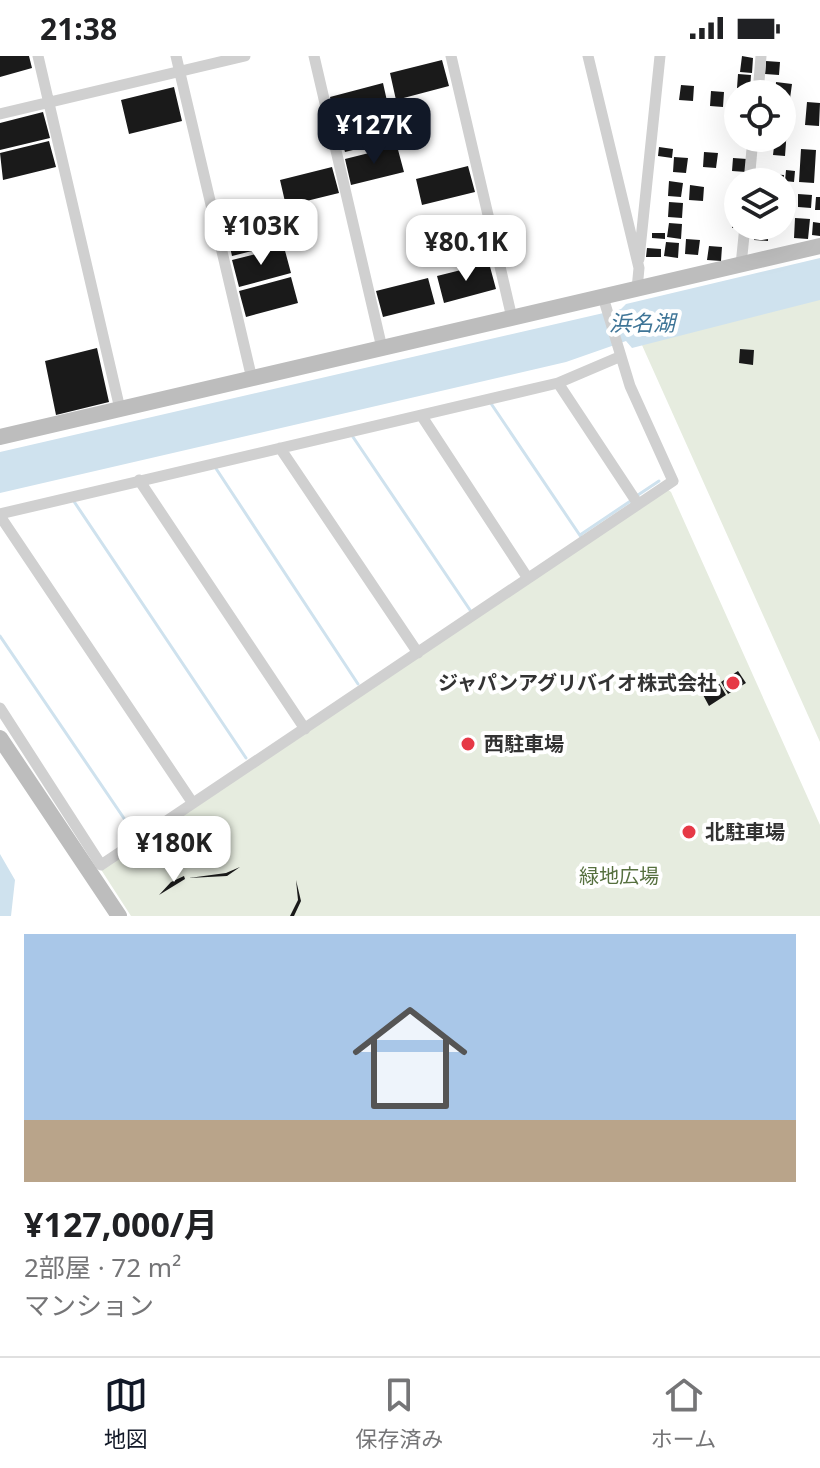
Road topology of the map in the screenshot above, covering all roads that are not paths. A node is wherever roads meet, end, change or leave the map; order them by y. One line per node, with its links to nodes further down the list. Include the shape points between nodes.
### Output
1 (38, 56): 11 (street)
2 (176, 56): 9 (street)
3 (245, 56): 9 (street)
4 (314, 56): 20 (street)
5 (451, 56): 19 (street)
6 (588, 56): 16 (street)
7 (660, 56): 16 (street)
8 (761, 56): 10 (street)
9 (180, 72): 11 (street); 22 (street)
10 (759, 80)
11 (48, 103): 12 (street); 24 (street)
12 (0, 114)
13 (744, 240): 15 (street)
14 (820, 246): 15 (street)
15 (741, 265): 17 (street)
16 (639, 268): 17 (street)
17 (637, 289): 18 (street)
18 (603, 299): 19 (street); 21 (street)
19 (512, 318): 20 (street)
20 (382, 348): 22 (street)
21 (619, 357): 23 (street); 29 (street, via 673,481)
22 (252, 379): 24 (street)
23 (558, 383): 25 (street); 29 (street)
24 (120, 409): 26 (street)
25 (421, 415): 27 (street); 31 (street)
26 (0, 437)
27 (280, 448): 28 (street); 32 (street)
28 (139, 480): 30 (street); 34 (street)
29 (638, 504): 31 (street)
30 (0, 515): 36 (street)
31 (527, 577): 32 (street)
32 (418, 653): 34 (street)
33 (0, 708): 36 (street, via 101,865)
34 (305, 729): 36 (street)
35 (0, 738): 37 (street)
36 (192, 802)
37 (119, 916)

